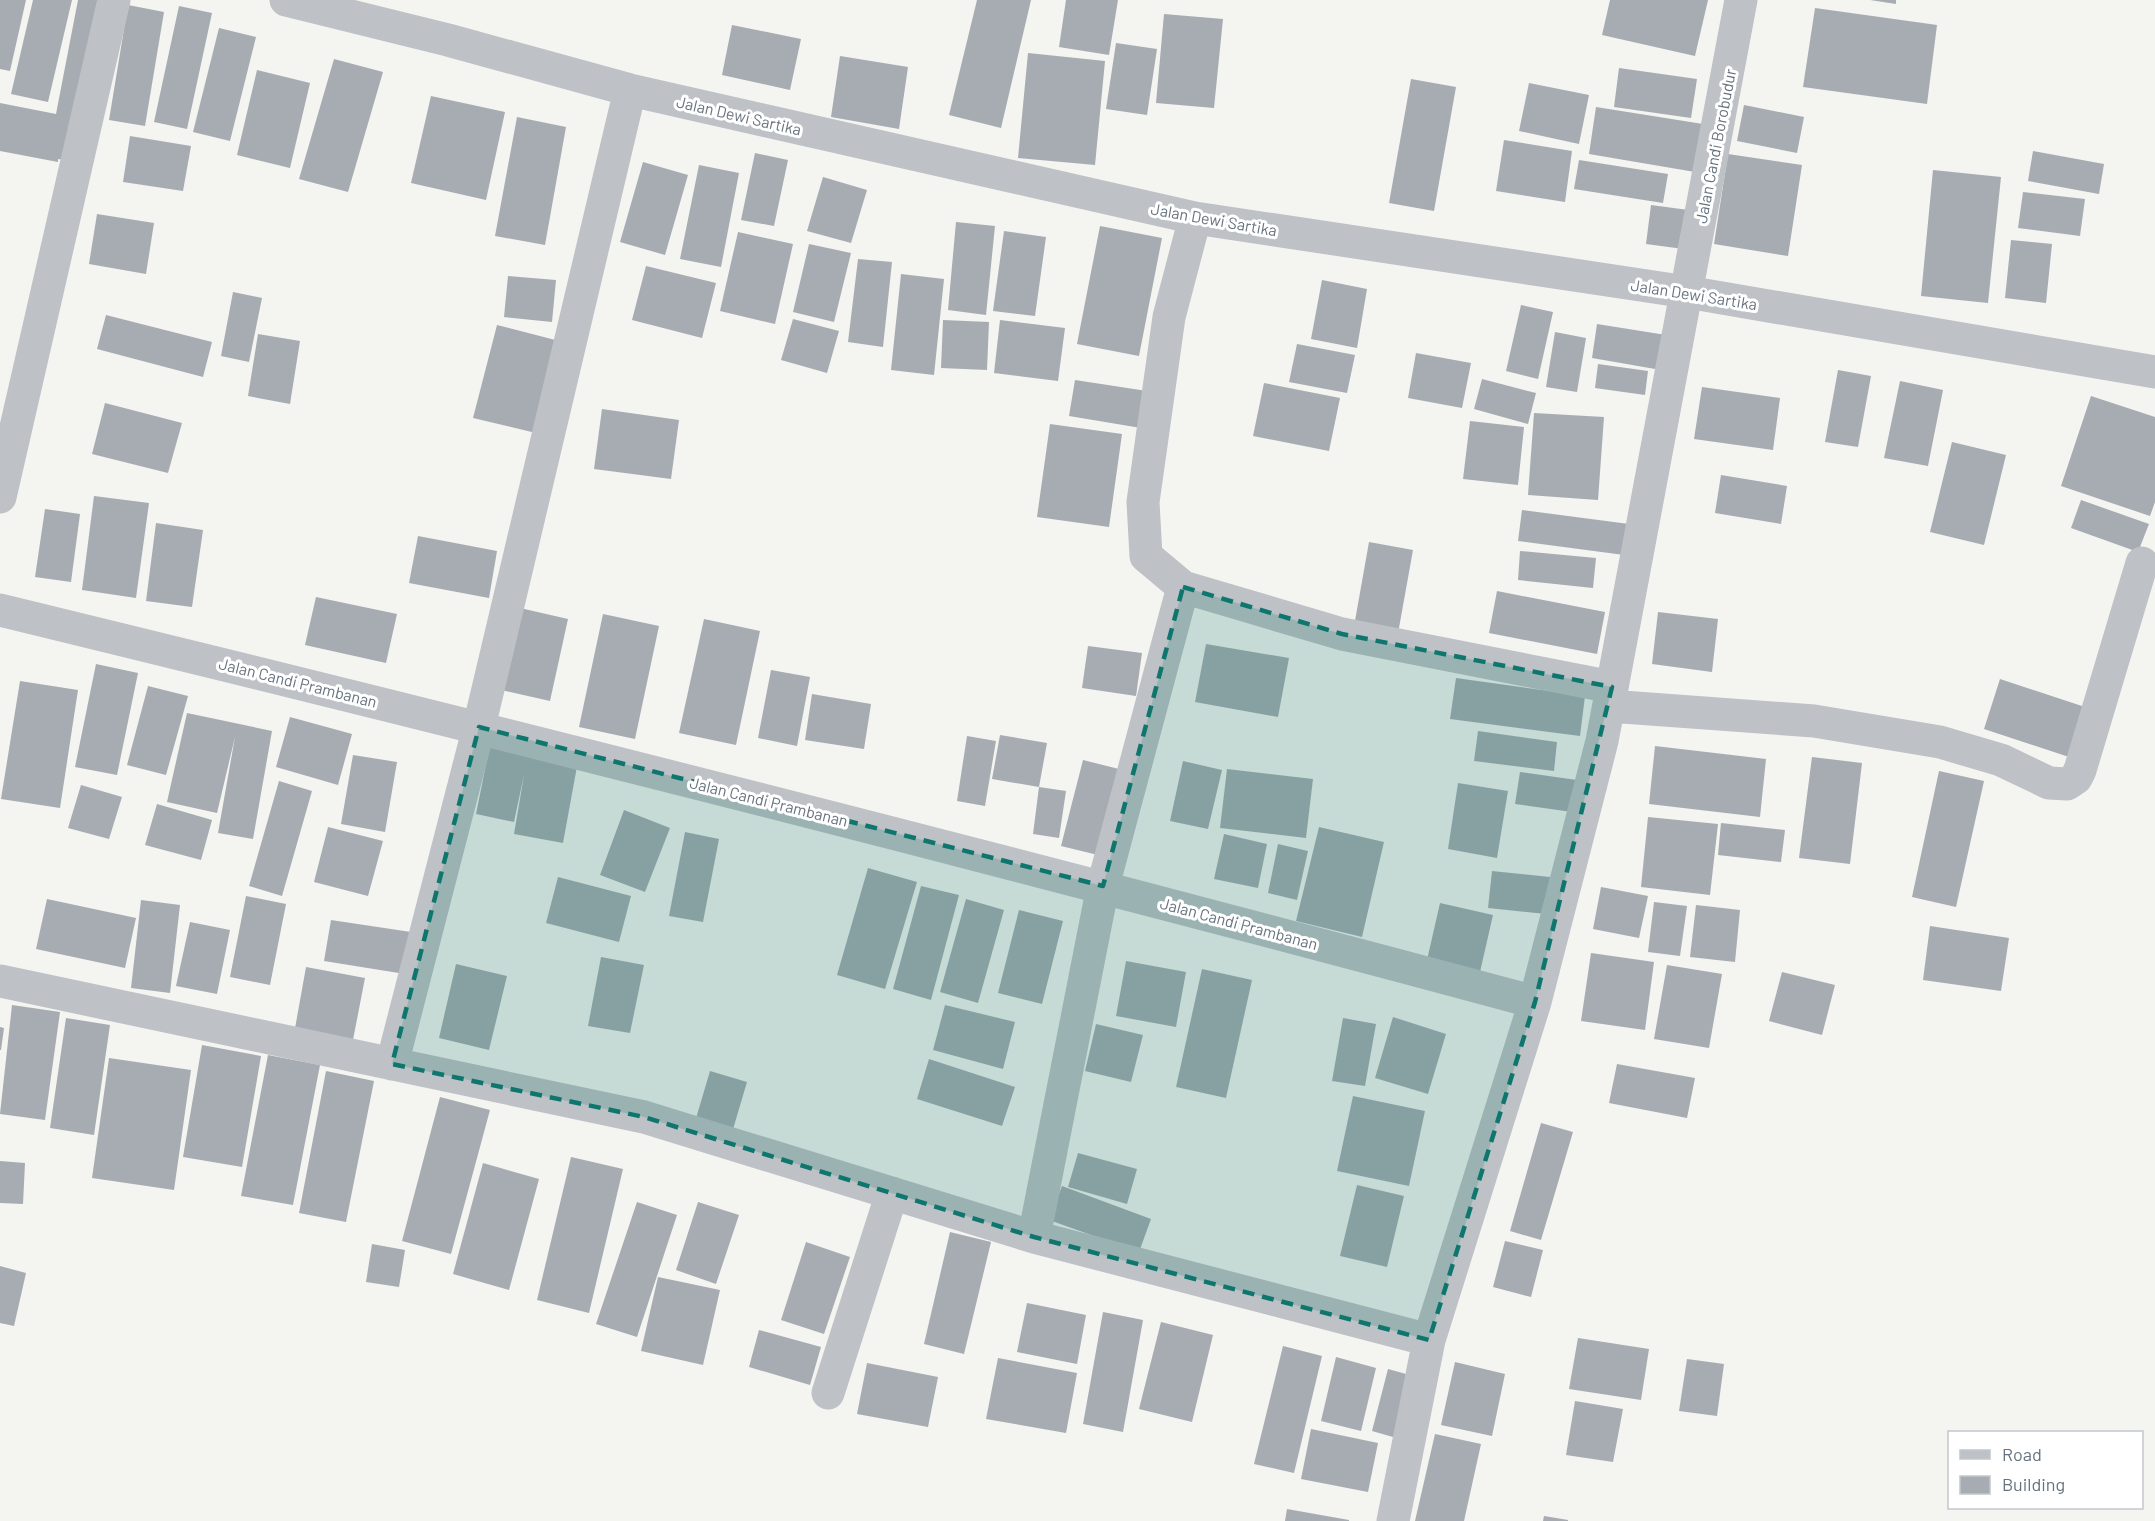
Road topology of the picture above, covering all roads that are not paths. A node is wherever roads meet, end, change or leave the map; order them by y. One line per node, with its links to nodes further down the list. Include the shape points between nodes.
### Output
1 (114, 0): 8 (street)
2 (286, 0): 4 (street, Jalan Dewi Sartika)
3 (1741, 0): 6 (street, Jalan Candi Borobudur)
4 (630, 90): 5 (street, Jalan Dewi Sartika); 13 (street)
5 (1195, 218): 6 (street, Jalan Dewi Sartika); 10 (street, via 1169,317 1143,502 1146,556)
6 (1687, 292): 7 (street, Jalan Dewi Sartika); 12 (street, Jalan Candi Borobudur)
7 (2155, 372)
8 (0, 497)
9 (2142, 563): 12 (street, via 2080,770 2067,784 2049,783 2001,760 1940,741)
10 (1183, 587): 12 (street, via 1342,634); 14 (street)
11 (0, 610): 13 (street, Jalan Candi Prambanan)
12 (1611, 696): 16 (street, Jalan Candi Borobudur)
13 (479, 727): 14 (street, Jalan Candi Prambanan); 17 (street)
14 (1103, 886): 16 (street, Jalan Candi Prambanan); 19 (street)
15 (0, 981): 17 (street)
16 (1535, 1002): 20 (street, Jalan Candi Borobudur)
17 (392, 1064): 18 (street, via 644,1117)
18 (892, 1193): 19 (street); 21 (street)
19 (1034, 1237): 20 (street)
20 (1429, 1340): 22 (street, Jalan Candi Borobudur)
21 (828, 1393)
22 (1393, 1521)

